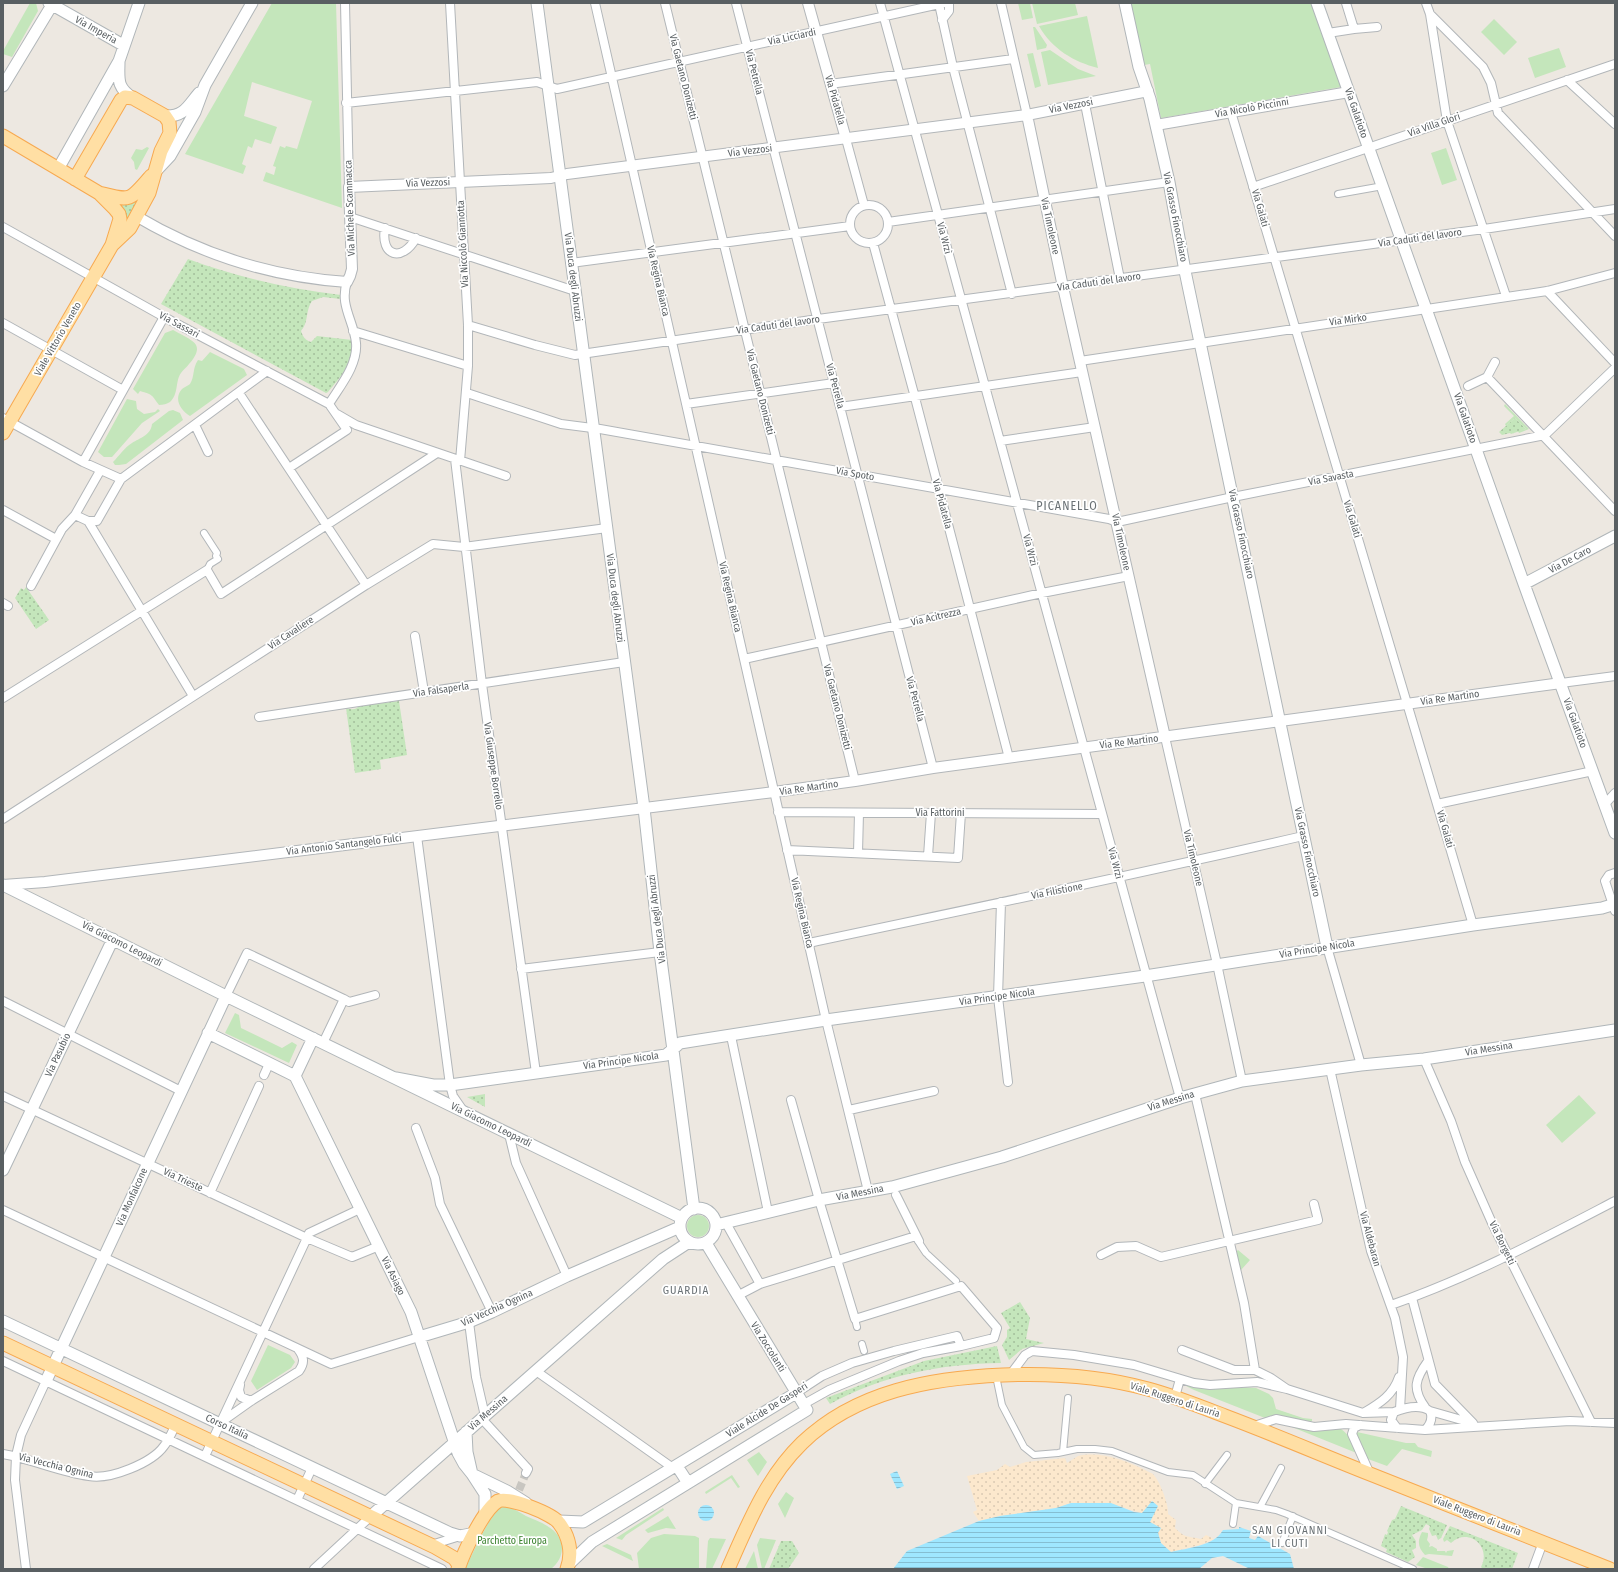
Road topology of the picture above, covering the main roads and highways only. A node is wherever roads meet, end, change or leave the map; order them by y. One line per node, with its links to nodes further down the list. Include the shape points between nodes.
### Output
1 (139, 3): 7 (main road)
2 (252, 3): 10 (main road)
3 (537, 3): 34 (main road, Via Duca degli Abruzzi)
4 (1125, 3): 29 (main road, Via Grasso Finocchiaro, via 1169,182 1185,271)
5 (1317, 3): 24 (main road, Via Galatioto)
6 (50, 4): 7 (main road, Via Imperia); 11 (main road)
7 (123, 46): 8 (main road)
8 (119, 61): 9 (main road); 12 (main road, via 120,85 124,92)
9 (112, 73): 13 (main road, via 116,97); 16 (main road)
10 (205, 85): 14 (main road, via 181,114); 17 (main road, via 195,112 170,156)
11 (3, 86)
12 (133, 98): 13 (main road, via 124,97); 14 (main road)
13 (112, 114): 18 (main road)
14 (165, 116): 17 (main road, via 169,122 170,133)
15 (3, 136): 16 (main road)
16 (54, 167): 18 (main road)
17 (155, 172): 19 (main road, via 141,189 129,198); 20 (main road, via 149,194 130,228)
18 (75, 179): 19 (main road)
19 (99, 193): 20 (main road, via 119,214 120,219)
20 (112, 245): 21 (main road, Viale Vittorio Veneto, via 51,350)
21 (6, 420): 22 (main road, Viale Vittorio Veneto)
22 (3, 433)
23 (1615, 536): 24 (main road, Via De Caro)
24 (1524, 584): 25 (main road, Via Galatioto)
25 (1614, 827)
26 (3, 885): 28 (main road, Via Giacomo Leopardi)
27 (1611, 907): 29 (main road, Via Principe Nicola)
28 (113, 939): 30 (main road, Via Giacomo Leopardi); 37 (main road, Via Pasubio)
29 (1327, 947): 34 (main road, Via Principe Nicola, via 1145,976 680,1042)
30 (225, 996): 32 (main road, Via Monfalcone); 33 (main road, Via Giacomo Leopardi)
31 (1615, 1030): 40 (main road, Via Messina, via 1424,1059 1242,1081 1180,1098 1002,1157 892,1187 818,1200)
32 (211, 1035): 36 (main road); 46 (main road, Via Monfalcone, via 202,1045)
33 (322, 1042): 35 (main road, Via Giacomo Leopardi); 36 (main road)
34 (674, 1048): 35 (main road, Via Principe Nicola, via 666,1055 450,1085 433,1085); 38 (main road, Via Duca degli Abruzzi)
35 (396, 1078): 39 (main road, Via Giacomo Leopardi, via 653,1204)
36 (297, 1080): 44 (main road, Via Asiago, via 411,1312)
37 (3, 1170)
38 (694, 1208): 39 (main road, via 687,1212); 40 (main road, via 708,1211)
39 (681, 1222): 41 (main road, via 682,1234); 44 (main road, Via Vecchia Ognina, via 652,1239 492,1312 469,1322)
40 (726, 1223): 42 (main road)
41 (689, 1242): 42 (main road); 51 (main road, Via Messina, via 663,1259)
42 (706, 1243): 49 (main road, Via Zoccolanti)
43 (3, 1321): 46 (main road, Corso Italia)
44 (419, 1337): 52 (main road, Via Asiago)
45 (3, 1343): 47 (main road, Corso Italia)
46 (62, 1349): 47 (main road, Via Monfalcone); 56 (main road, Corso Italia)
47 (53, 1366): 48 (main road, Via Monfalcone); 59 (main road, Corso Italia)
48 (46, 1381)
49 (796, 1392): 50 (main road, Via Zoccolanti); 53 (main road, Viale Alcide De Gasperi)
50 (805, 1407): 55 (main road, Viale Alcide De Gasperi)
51 (466, 1432): 52 (main road, Via Messina); 54 (main road)
52 (454, 1442): 54 (main road, Via Asiago, via 464,1464); 56 (main road, Via Messina)
53 (675, 1467): 55 (main road); 60 (main road, Viale Alcide De Gasperi, via 583,1522)
54 (472, 1474): 57 (main road, via 517,1493); 58 (main road, Via Asiago, via 486,1494)
55 (688, 1483): 63 (main road, Viale Alcide De Gasperi, via 603,1535 586,1547)
56 (385, 1502): 59 (main road, Via Messina); 61 (main road, Corso Italia, via 455,1535)
57 (530, 1506): 58 (main road, via 503,1499); 60 (main road)
58 (486, 1515): 61 (main road)
59 (370, 1516): 62 (main road, Corso Italia, via 454,1558)
60 (559, 1522): 63 (main road, via 570,1544)
61 (475, 1533): 62 (main road)
62 (459, 1567)
63 (566, 1567)
64 (728, 1569): 65 (main road, Viale Ruggero di Lauria, via 770,1482 796,1450 825,1424 864,1402 898,1390 943,1380 1010,1375 1093,1378 1124,1383 1175,1397)
65 (1610, 1569)

